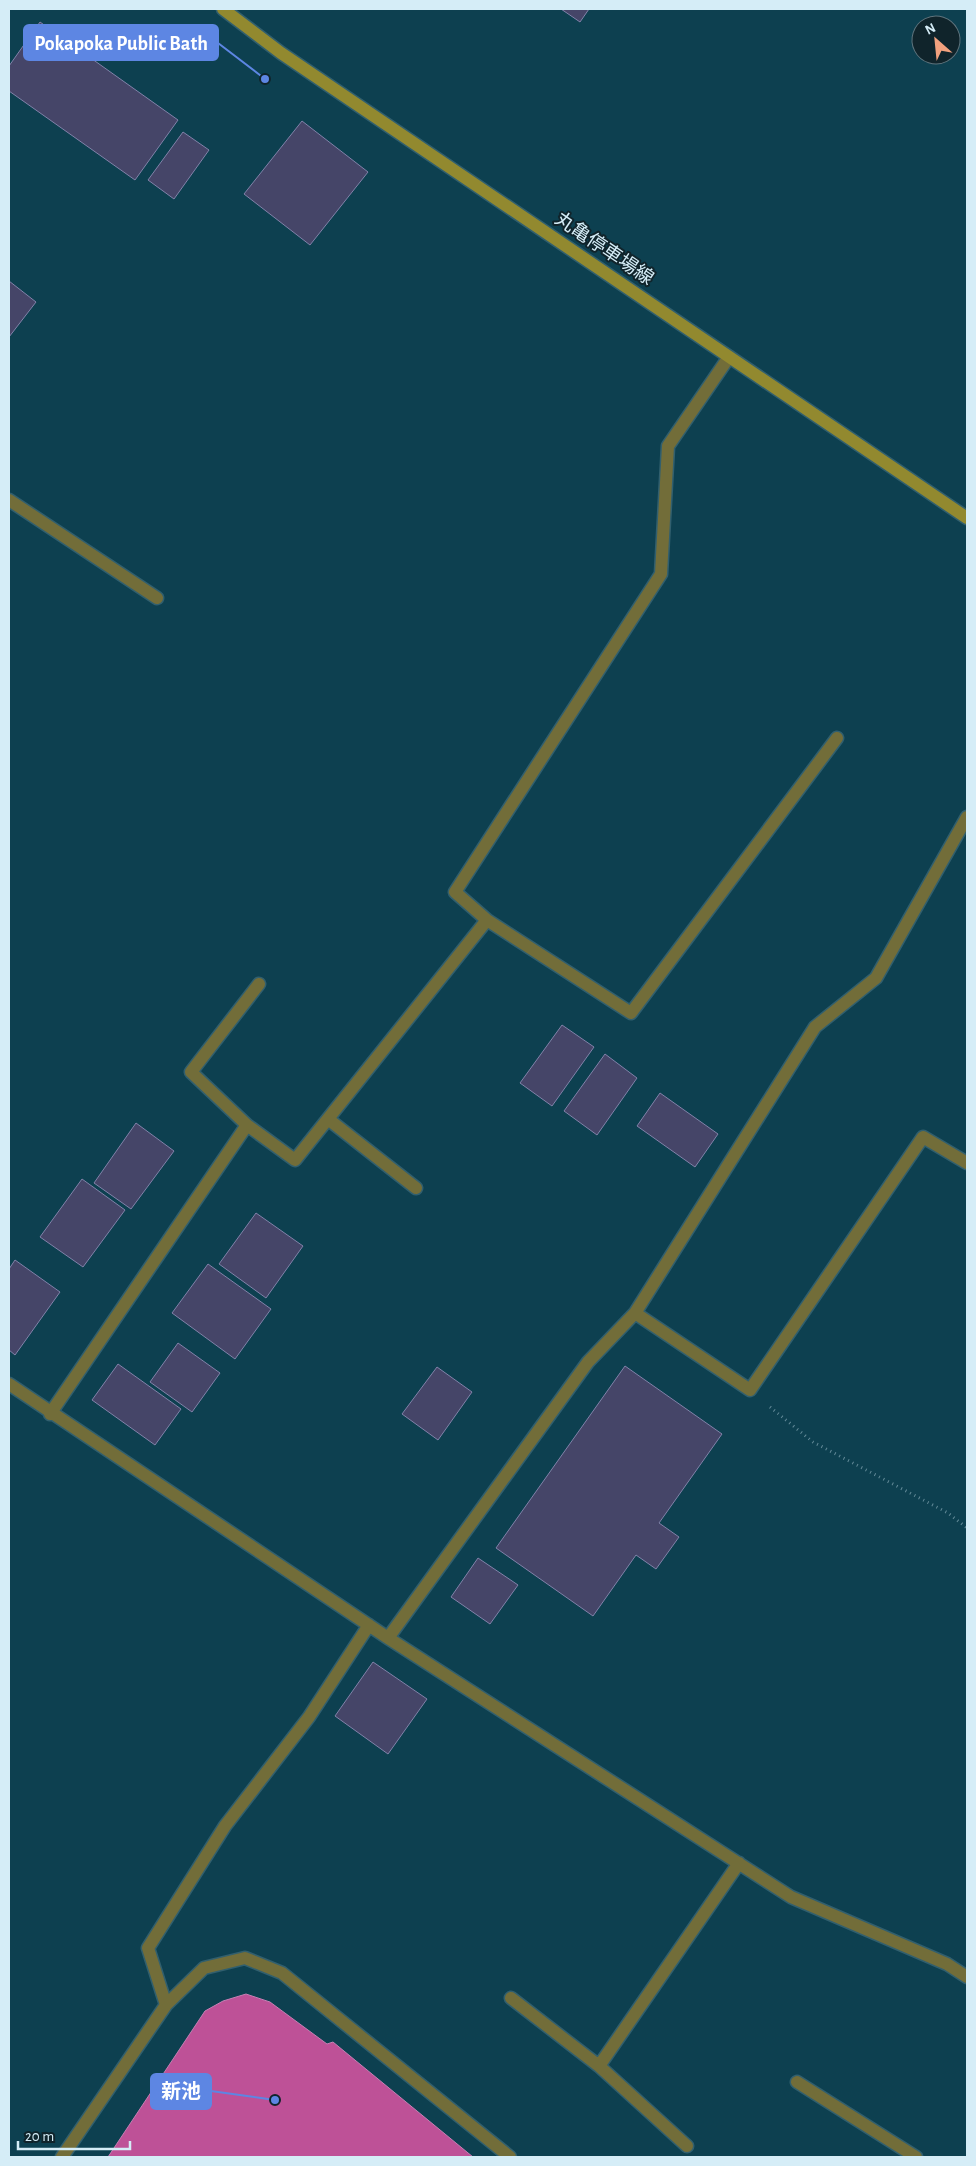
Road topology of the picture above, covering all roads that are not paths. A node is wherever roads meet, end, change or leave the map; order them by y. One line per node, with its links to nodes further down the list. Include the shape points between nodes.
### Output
1 (223, 9): 2 (main road, 丸亀停車場線, via 282,53)
2 (729, 357): 4 (main road, 丸亀停車場線); 8 (street, via 668,446 661,574 455,892)
3 (9, 500): 5 (street)
4 (967, 518)
5 (157, 598)
6 (837, 738): 8 (street, via 631,1013)
7 (967, 817): 14 (street, via 876,978 814,1027)
8 (487, 920): 10 (street)
9 (259, 984): 11 (street, via 191,1072)
10 (328, 1119): 11 (street, via 295,1160); 13 (street)
11 (246, 1125): 16 (street)
12 (967, 1163): 14 (street, via 923,1137 750,1390)
13 (416, 1188)
14 (635, 1313): 18 (street, via 588,1362)
15 (9, 1384): 16 (street)
16 (50, 1414): 17 (street)
17 (368, 1625): 18 (street); 22 (street, via 310,1717 225,1826 148,1948)
18 (388, 1638): 19 (street)
19 (739, 1863): 20 (street, via 791,1897 947,1964); 23 (street)
20 (967, 1977)
21 (511, 1998): 23 (street)
22 (166, 2005): 26 (street); 27 (street, via 204,1968 245,1958 282,1973)
23 (599, 2066): 25 (street)
24 (797, 2082): 28 (street)
25 (686, 2146)
26 (62, 2157)
27 (510, 2157)
28 (916, 2157)

